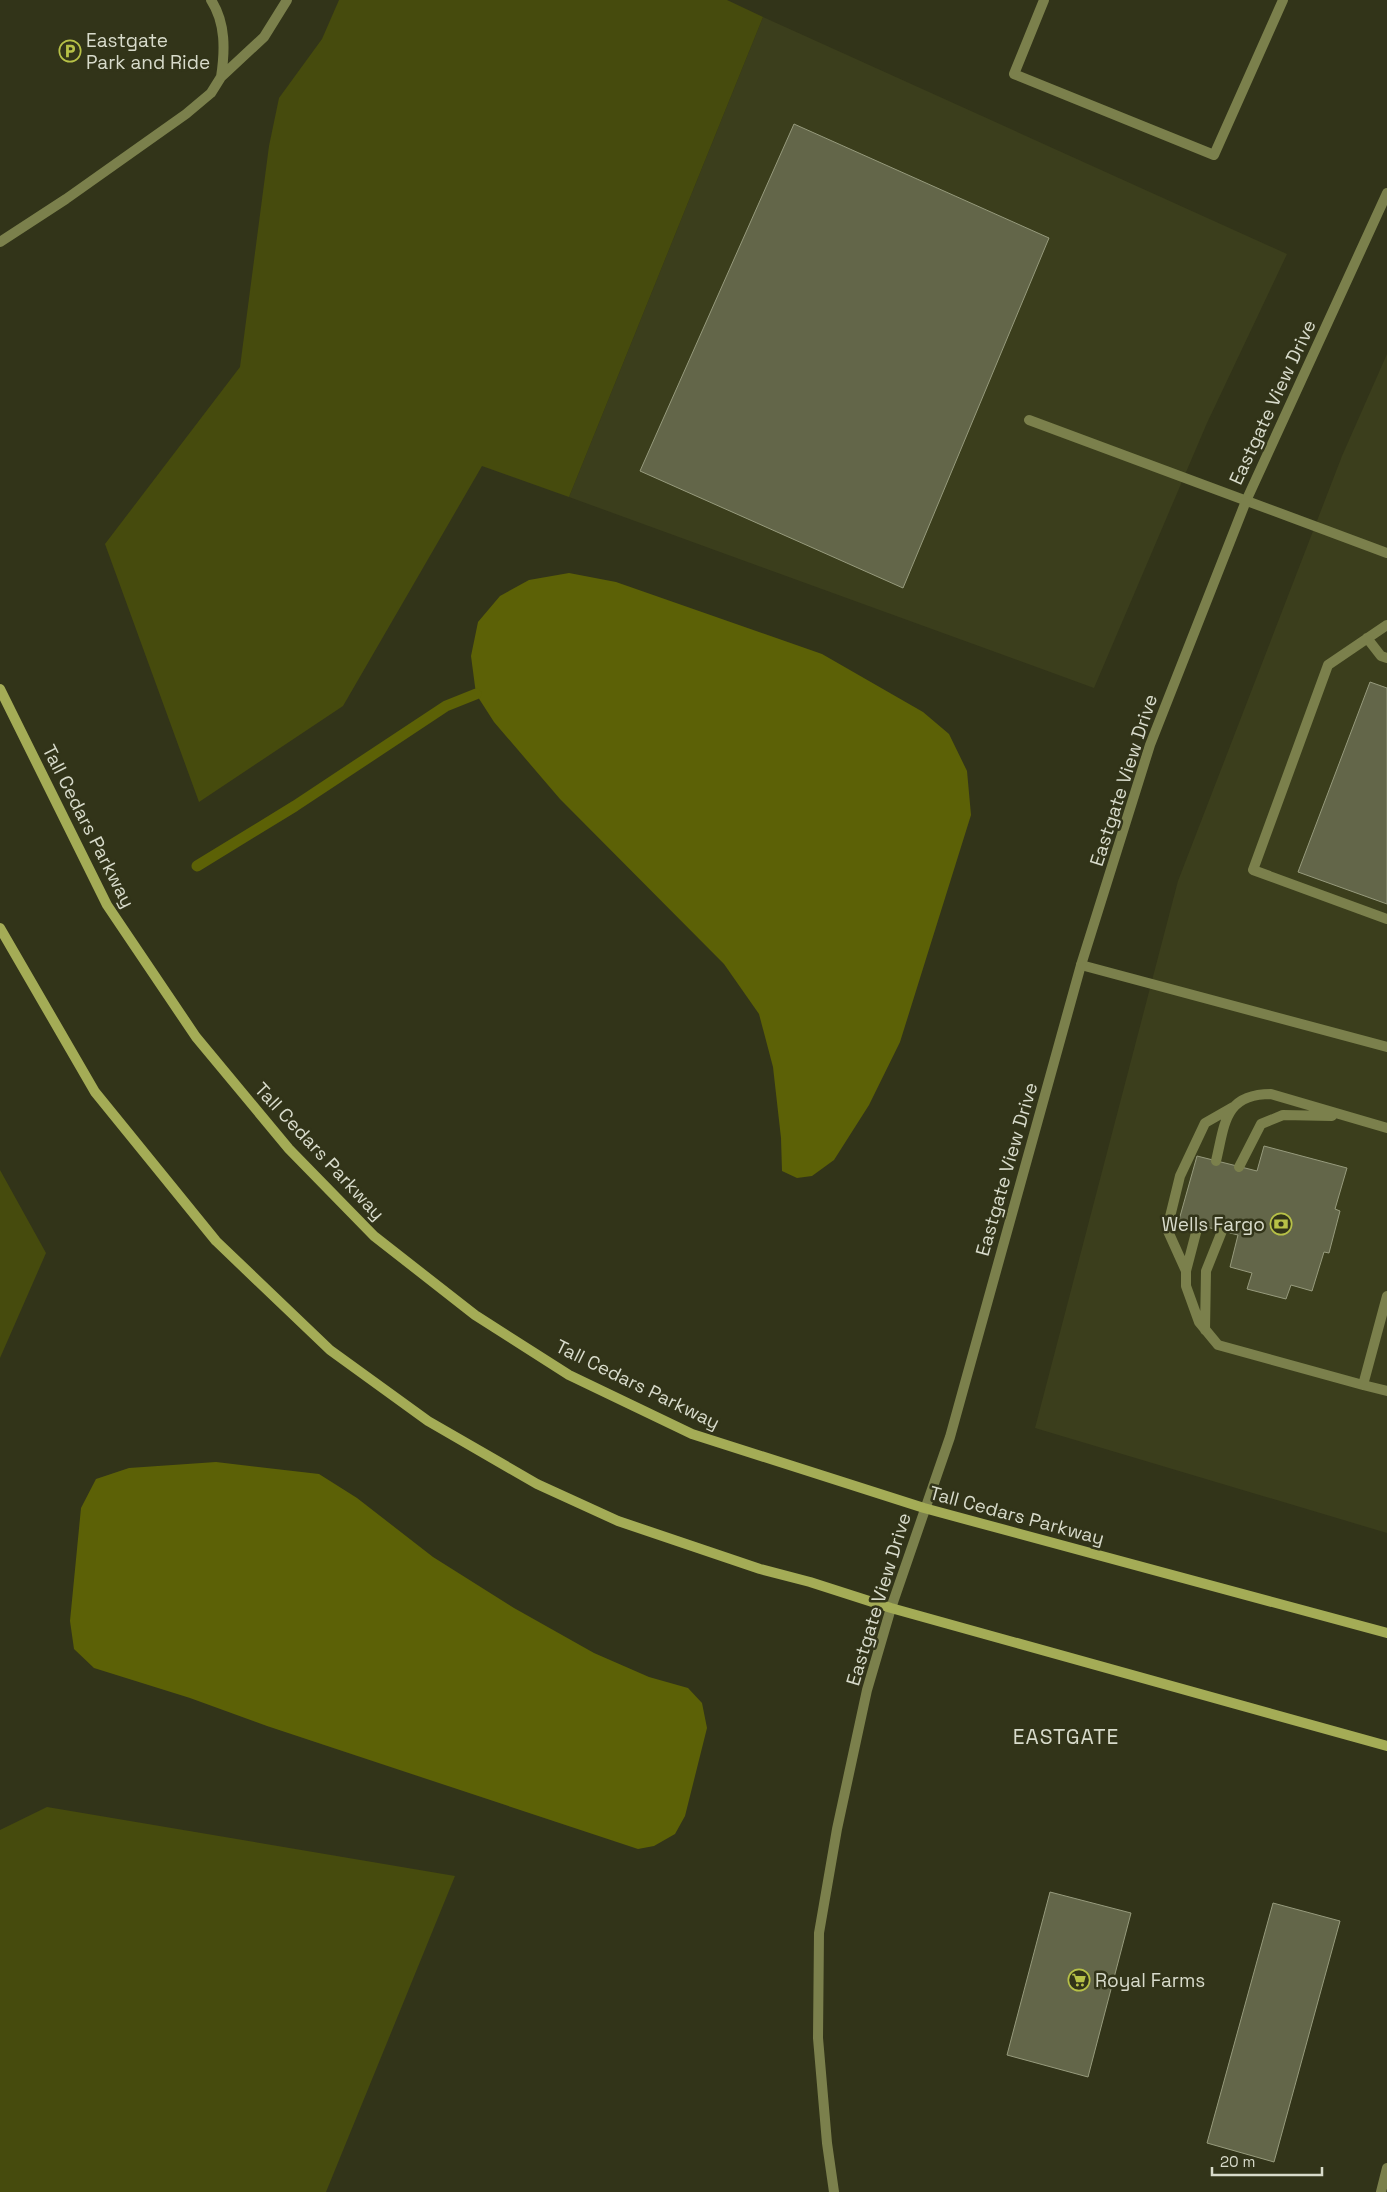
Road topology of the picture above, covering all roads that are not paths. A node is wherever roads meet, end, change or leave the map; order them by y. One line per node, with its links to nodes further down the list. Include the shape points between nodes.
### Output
1 (211, 0): 5 (street, via 222,27)
2 (287, 0): 5 (street, via 264,37)
3 (1044, 0): 4 (street, via 1014,74 1214,156)
4 (1283, 0)
5 (221, 77): 7 (street, via 211,93 186,114)
6 (1387, 193): 9 (street, Eastgate View Drive)
7 (0, 242)
8 (1029, 420): 9 (street)
9 (1246, 501): 10 (street); 17 (street, Eastgate View Drive, via 1150,745)
10 (1387, 553)
11 (1387, 625): 12 (street)
12 (1367, 638): 13 (street, via 1381,656); 15 (street, via 1328,664 1253,870)
13 (1387, 658)
14 (0, 688): 31 (main road, Tall Cedars Parkway, via 107,905 190,1028 289,1149 374,1236 475,1316 569,1375 692,1434)
15 (1387, 920)
16 (0, 928): 32 (main road, via 95,1092 216,1241 330,1350 428,1421 537,1484 618,1522)
17 (1081, 965): 18 (street); 31 (street, Eastgate View Drive, via 950,1437)
18 (1387, 1047)
19 (1233, 1107): 20 (street, via 1244,1098 1271,1094); 22 (street); 26 (street, via 1205,1123 1180,1176 1167,1229)
20 (1346, 1116): 21 (street); 23 (street, via 1283,1115 1261,1124)
21 (1387, 1128)
22 (1216, 1160)
23 (1239, 1167)
24 (1198, 1225): 26 (street)
25 (1222, 1231): 28 (street, via 1206,1271)
26 (1186, 1271): 28 (street, via 1190,1300)
27 (1387, 1296): 29 (street)
28 (1205, 1330): 29 (street, via 1218,1345)
29 (1363, 1386): 30 (street)
30 (1387, 1391)
31 (924, 1508): 32 (street, Eastgate View Drive); 33 (main road, Tall Cedars Parkway)
32 (891, 1608): 34 (main road); 36 (street, Eastgate View Drive, via 867,1690 836,1829 819,1933 818,2038)
33 (1387, 1633)
34 (1387, 1746)
35 (1387, 2168): 37 (street)
36 (834, 2192)
37 (1381, 2192)

